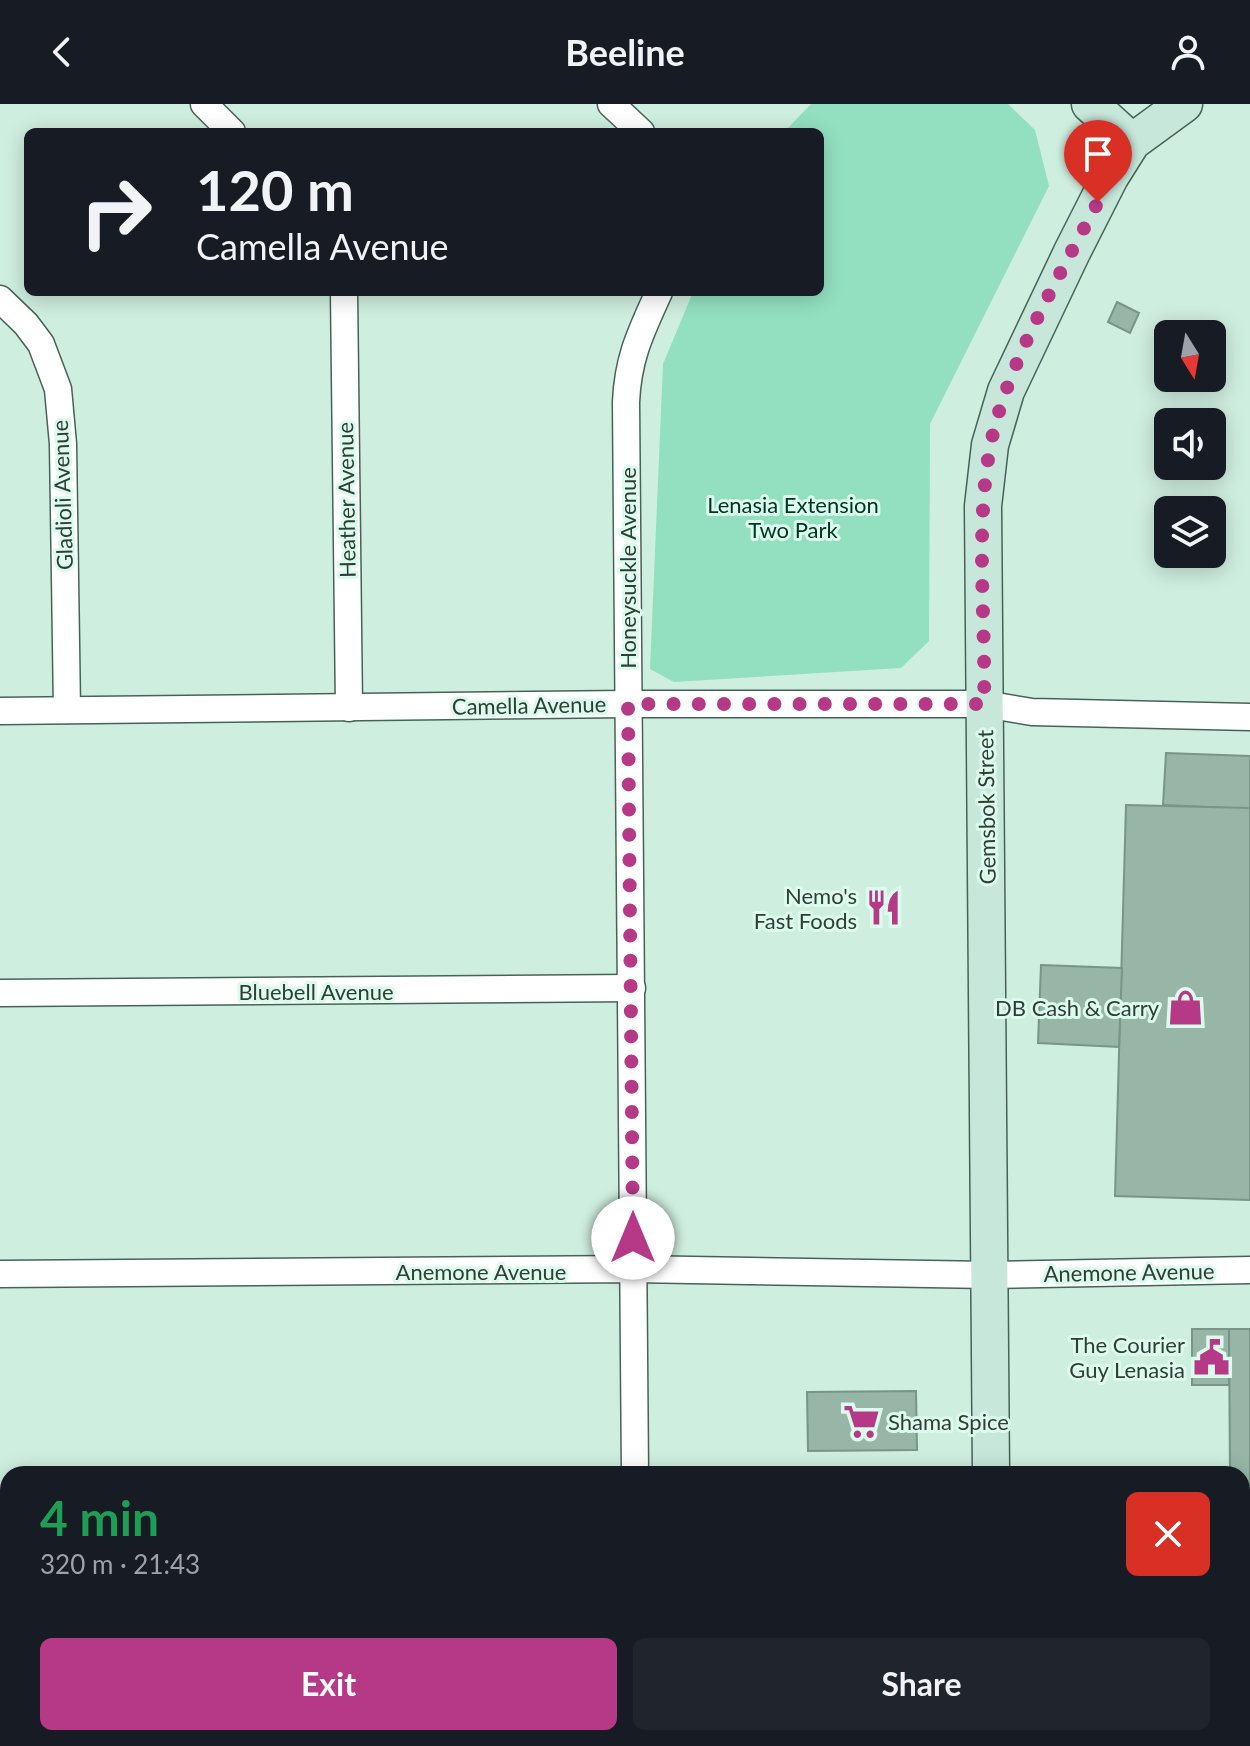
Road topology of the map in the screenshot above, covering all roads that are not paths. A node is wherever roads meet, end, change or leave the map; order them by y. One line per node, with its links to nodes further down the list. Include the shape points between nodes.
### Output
1 (204, 104): 5 (street)
2 (611, 104): 6 (street)
3 (1090, 104): 7 (street)
4 (1184, 104): 7 (street, Gemsbok Street)
5 (228, 128)
6 (637, 128)
7 (1132, 142): 12 (street, Gemsbok Street, via 1023,350 996,419 983,506)
8 (344, 296): 13 (street, Heather Avenue)
9 (657, 296): 11 (street, Honeysuckle Avenue, via 627,380)
10 (0, 299): 14 (street, Gladioli Avenue, via 41,344 58,389)
11 (628, 704): 12 (street, Camella Avenue); 13 (street, Camella Avenue); 17 (street, Honeysuckle Avenue)
12 (984, 704): 16 (street, Camella Avenue, via 1032,712); 22 (street, Gemsbok Street)
13 (349, 708): 14 (street, Camella Avenue)
14 (67, 710): 15 (street, Camella Avenue)
15 (0, 711)
16 (1250, 717)
17 (632, 988): 18 (street, Bluebell Avenue); 19 (street, Honeysuckle Avenue)
18 (0, 993)
19 (633, 1269): 21 (street, Anemone Avenue); 22 (street, Anemone Avenue); 23 (street, Honeysuckle Avenue)
20 (1250, 1270): 22 (street, Anemone Avenue)
21 (0, 1274)
22 (989, 1275): 24 (street, Gemsbok Street)
23 (635, 1466)
24 (991, 1466)

